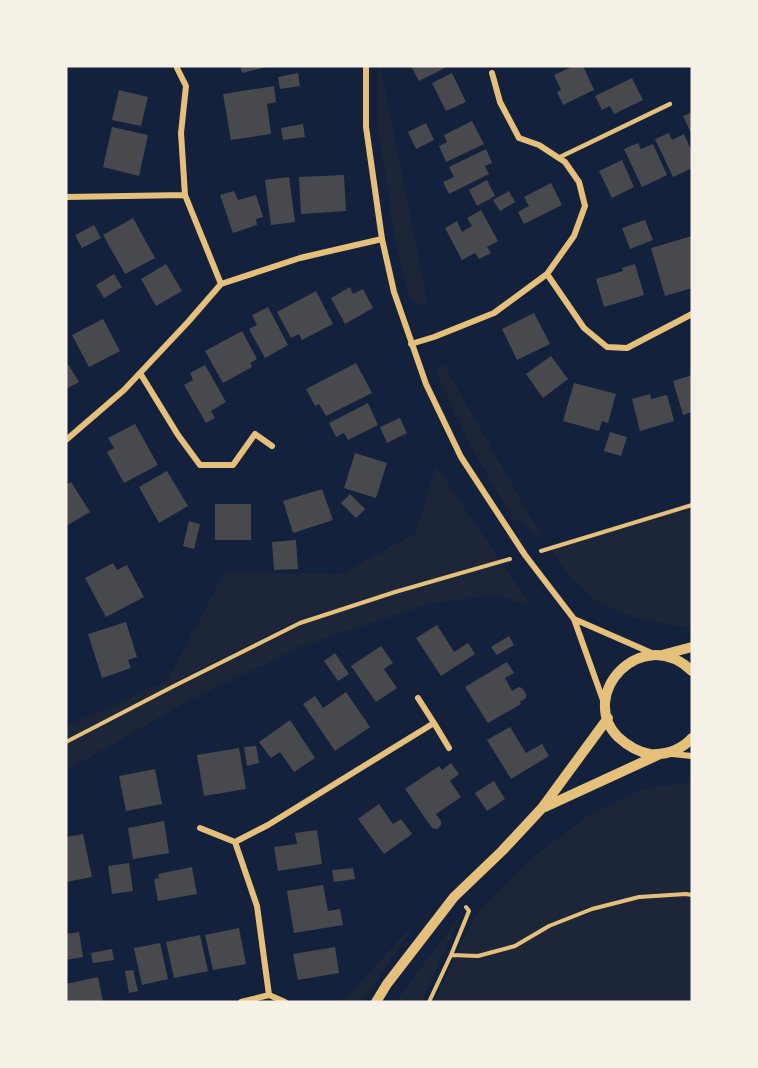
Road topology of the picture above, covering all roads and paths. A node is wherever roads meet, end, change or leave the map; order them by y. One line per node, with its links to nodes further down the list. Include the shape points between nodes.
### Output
1 (366, 66): 8 (street, via 366,127)
2 (177, 69): 6 (street, via 186,87 181,133)
3 (492, 73): 5 (street, via 500,102 519,138)
4 (670, 104): 5 (lane)
5 (558, 158): 9 (street, via 566,162 579,182 585,206 574,236)
6 (185, 195): 7 (street); 10 (street)
7 (66, 197)
8 (382, 239): 10 (street, via 300,258); 12 (street)
9 (547, 274): 11 (street, via 584,328 607,347 627,348); 12 (street, via 494,313)
10 (221, 284): 13 (street)
11 (692, 314)
12 (411, 344): 17 (street, via 461,457)
13 (140, 373): 14 (street); 15 (street, via 200,465 233,465 255,434)
14 (66, 440)
15 (272, 446)
16 (692, 505): 17 (path)
17 (525, 555): 18 (street); 26 (path, via 300,623)
18 (574, 619): 20 (street); 23 (street)
19 (692, 647): 20 (street)
20 (660, 655): 21 (street, via 678,660); 23 (street, via 633,661 620,671 608,692)
21 (692, 671)
22 (418, 698): 24 (street)
23 (607, 714): 28 (street, via 615,734 627,745 642,753); 30 (street)
24 (434, 723): 27 (street); 32 (street)
25 (692, 738): 28 (street, via 673,752)
26 (66, 742)
27 (449, 748)
28 (662, 754): 29 (street); 30 (street)
29 (692, 756)
30 (542, 808): 34 (street)
31 (200, 828): 32 (street)
32 (235, 842): 36 (street, via 257,906)
33 (692, 895): 35 (path, via 639,897 601,906 549,926 515,946 477,956)
34 (454, 897): 35 (path, via 470,911); 39 (street)
35 (451, 955): 40 (path)
36 (269, 995): 37 (street); 38 (street)
37 (240, 1002)
38 (285, 1002)
39 (376, 1002)
40 (429, 1002)

